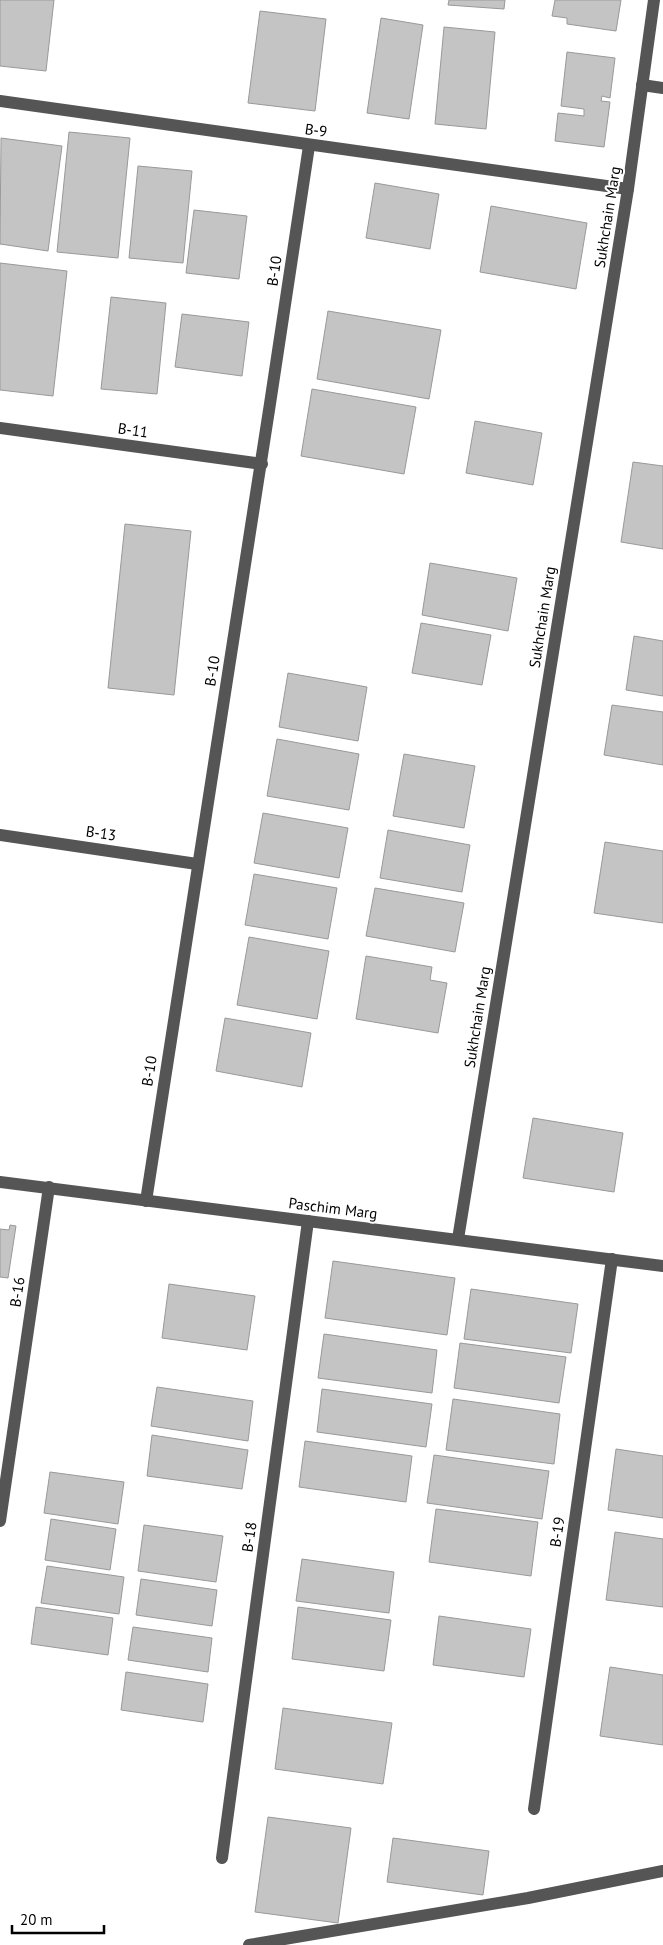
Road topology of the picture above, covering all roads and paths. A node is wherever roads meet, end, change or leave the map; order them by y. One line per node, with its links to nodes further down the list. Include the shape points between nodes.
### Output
1 (654, 0): 2 (street, Sukhchain Marg)
2 (642, 85): 3 (street); 6 (street, Sukhchain Marg)
3 (663, 88)
4 (0, 101): 5 (street, B-9)
5 (310, 146): 6 (street, B-9); 8 (street, B-10)
6 (628, 189): 15 (street, Sukhchain Marg)
7 (0, 428): 8 (street, B-11)
8 (262, 464): 10 (street, B-10)
9 (0, 835): 10 (street, B-13)
10 (196, 864): 13 (street, B-10)
11 (0, 1182): 12 (street, Paschim Marg)
12 (49, 1187): 13 (street, Paschim Marg); 18 (street, B-16)
13 (146, 1201): 14 (street, Paschim Marg)
14 (308, 1222): 15 (street, Paschim Marg); 20 (street, B-18)
15 (458, 1239): 16 (street, Paschim Marg)
16 (612, 1259): 17 (street, Paschim Marg); 19 (street, B-19)
17 (663, 1266)
18 (0, 1521)
19 (534, 1809)
20 (222, 1858)
21 (663, 1871): 22 (street, via 528,1898)
22 (249, 1945)

